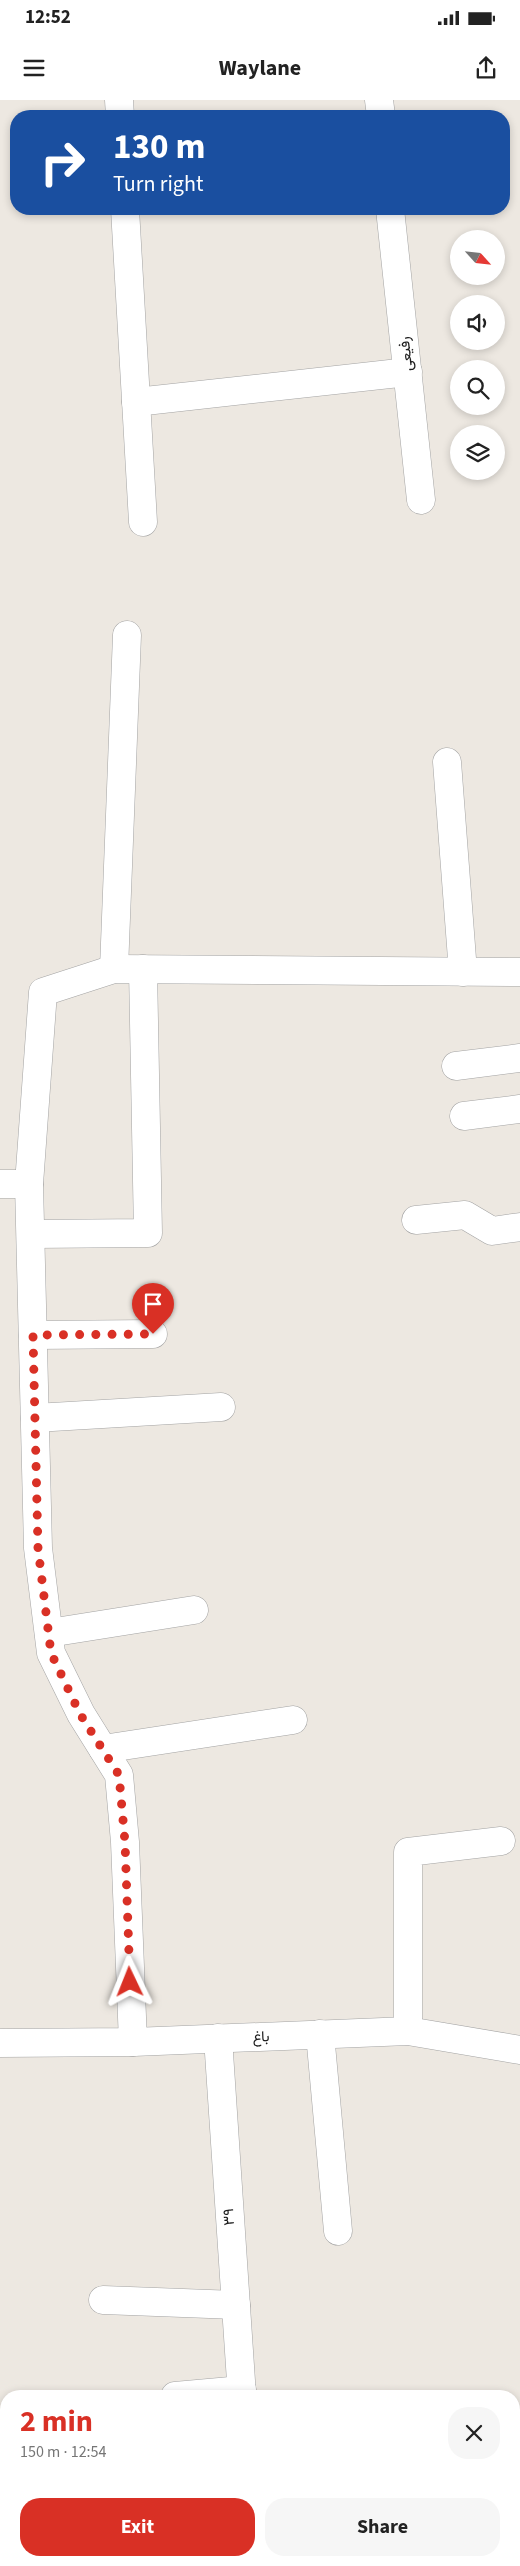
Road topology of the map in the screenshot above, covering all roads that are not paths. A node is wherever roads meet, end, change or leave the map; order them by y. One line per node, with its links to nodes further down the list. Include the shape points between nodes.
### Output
1 (125, 215): 4 (street)
2 (391, 215): 3 (street, رفیعی)
3 (408, 372): 4 (street); 5 (street, رفیعی)
4 (136, 402): 6 (street)
5 (421, 500)
6 (143, 522)
7 (127, 635): 9 (street)
8 (447, 762): 11 (street)
9 (114, 969): 10 (street); 18 (street, via 43,992)
10 (144, 969): 11 (street); 21 (street, via 148,1233)
11 (463, 972): 12 (street)
12 (519, 978)
13 (520, 1058): 14 (street)
14 (456, 1066)
15 (520, 1109): 16 (street)
16 (464, 1116)
17 (0, 1184): 18 (street)
18 (29, 1184): 21 (street)
19 (416, 1220): 20 (street, via 465,1215 492,1232)
20 (520, 1228)
21 (31, 1234): 23 (street)
22 (153, 1334): 23 (street)
23 (33, 1335): 25 (street)
24 (221, 1407): 25 (street)
25 (35, 1418): 27 (street, via 38,1548)
26 (194, 1610): 27 (street)
27 (49, 1633): 29 (street, via 51,1653 80,1714)
28 (293, 1720): 29 (street)
29 (103, 1749): 34 (street, via 119,1775)
30 (501, 1842): 31 (street, via 408,1852)
31 (408, 2031): 32 (street, باغ); 36 (street, باغ)
32 (320, 2034): 33 (street, باغ); 37 (street)
33 (218, 2038): 34 (street, باغ); 39 (street, ۳۹)
34 (133, 2042): 35 (street, باغ)
35 (0, 2043)
36 (520, 2050)
37 (338, 2231)
38 (103, 2300): 39 (street)
39 (236, 2304): 40 (street, ۳۹)
40 (242, 2390)

